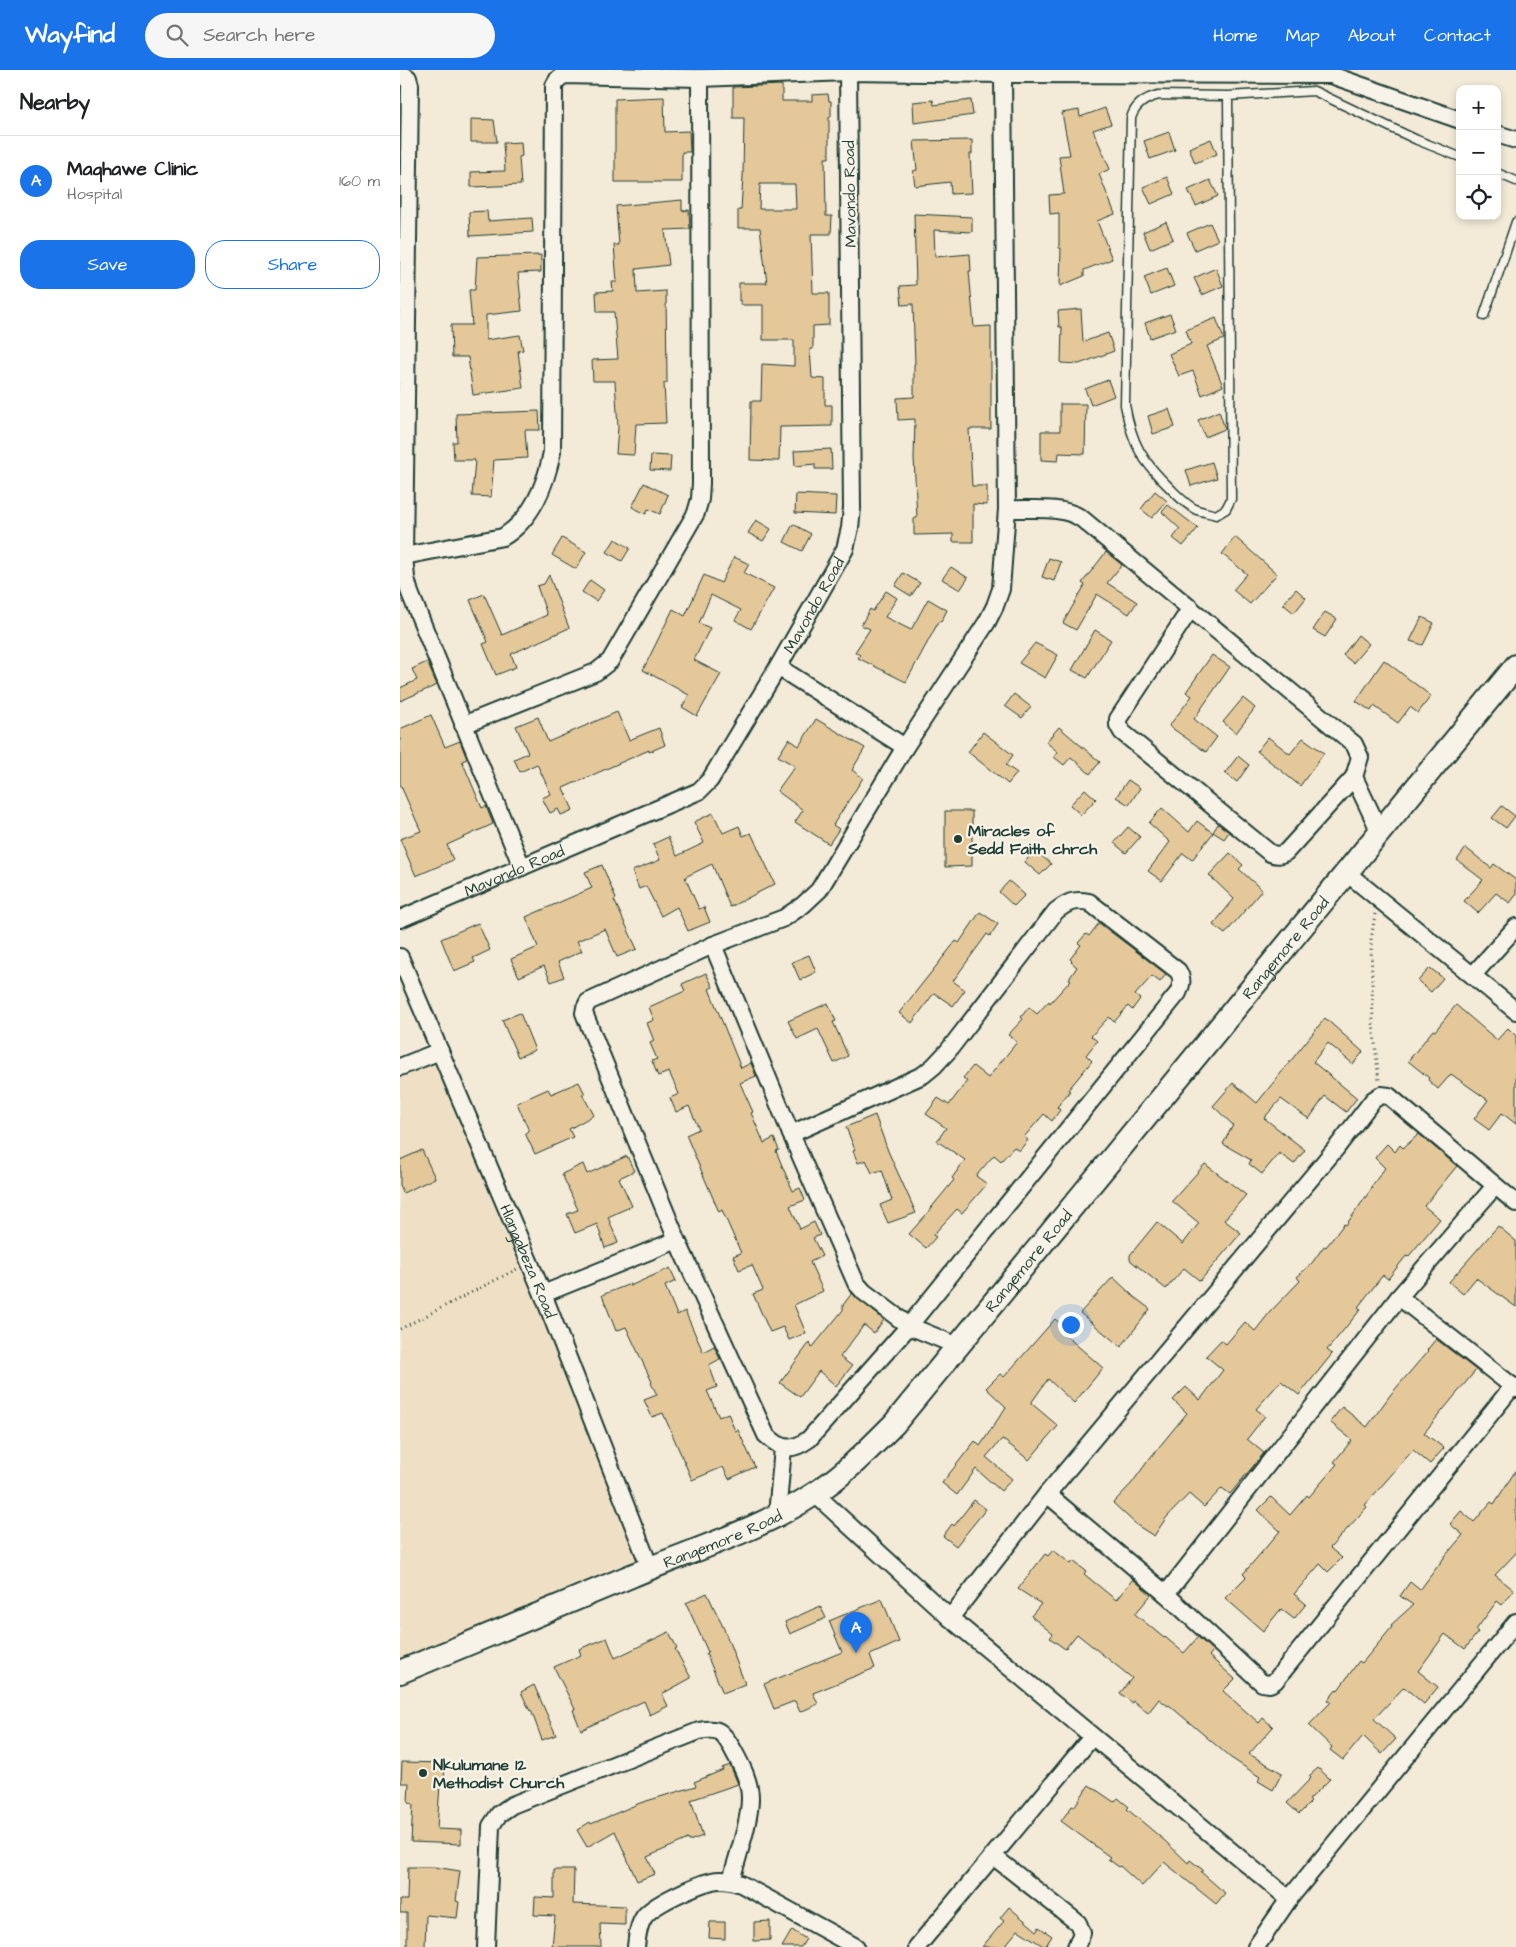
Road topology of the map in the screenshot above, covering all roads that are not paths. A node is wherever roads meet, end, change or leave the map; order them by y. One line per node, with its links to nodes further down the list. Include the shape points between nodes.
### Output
1 (848, 71): 3 (street); 4 (street); 18 (street, Mavondo Road, via 850,528 845,549)
2 (400, 74): 15 (street, via 408,78 410,84)
3 (1003, 74): 6 (street, via 1331,75); 14 (street)
4 (700, 78): 15 (street, via 564,75 558,79 554,86 552,452 549,467 536,501 512,531 503,537); 19 (street, via 701,483 696,513 610,661 596,672)
5 (1228, 96): 5 (lane, via 1149,97 1134,109 1132,118 1125,405 1130,430 1152,472 1183,501 1197,510 1216,515 1226,509 1231,499); 9 (lane, via 1314,91)
6 (1456, 119)
7 (1501, 135): 8 (street)
8 (1516, 140)
9 (1456, 155)
10 (1501, 175): 11 (lane)
11 (1516, 181)
12 (1516, 222): 13 (lane)
13 (1484, 316)
14 (1007, 509): 16 (street, via 1072,512); 20 (street, via 1001,589 995,606)
15 (404, 556): 19 (street, via 410,593)
16 (1191, 608): 21 (street, via 1354,744 1360,757); 21 (street, via 1118,719 1122,732 1276,856 1286,852)
17 (1516, 666): 22 (street, Rangemore Road)
18 (778, 668): 20 (street); 23 (street, Mavondo Road, via 710,780 699,791)
19 (463, 725): 23 (street)
20 (905, 747): 27 (street, via 819,890 784,918)
21 (1354, 778): 22 (street)
22 (1380, 832): 24 (street, Rangemore Road)
23 (522, 867): 25 (street, Mavondo Road)
24 (1347, 873): 29 (street); 40 (street, Rangemore Road)
25 (400, 919)
26 (1516, 927): 29 (street)
27 (713, 945): 33 (street); 36 (street, via 588,1002 584,1008)
28 (400, 957): 31 (street, Hlangabeza Road)
29 (1473, 975): 30 (street)
30 (1516, 1011)
31 (440, 1051): 32 (street); 37 (street, Hlangabeza Road)
32 (400, 1068)
33 (791, 1134): 39 (street, via 856,1283); 39 (street, via 906,1083 934,1066 1056,911 1069,902 1089,902 1178,971 1182,984 1178,993)
34 (1495, 1186): 35 (street); 38 (street); 44 (street, via 1389,1096 1381,1095)
35 (1516, 1203)
36 (677, 1240): 37 (street); 42 (street, via 766,1435)
37 (543, 1294): 46 (street, Hlangabeza Road)
38 (1400, 1297): 41 (street); 47 (street)
39 (908, 1326): 40 (street); 42 (street, via 809,1438 798,1446)
40 (958, 1346): 43 (street, Rangemore Road, via 894,1424 864,1454)
41 (1514, 1387): 47 (street, via 1270,1684 1262,1682)
42 (783, 1448): 45 (street)
43 (815, 1494): 45 (street, Rangemore Road); 48 (street)
44 (1047, 1494): 47 (street); 48 (street)
45 (777, 1515): 46 (street, Rangemore Road)
46 (650, 1568): 50 (street, Rangemore Road)
47 (1166, 1594)
48 (950, 1618): 51 (street)
49 (1516, 1622): 54 (street)
50 (400, 1672)
51 (1092, 1737): 52 (street); 54 (street)
52 (993, 1856): 58 (street); 59 (street, via 1078,1923 1082,1933)
53 (731, 1881): 55 (street, via 750,1798 741,1765 725,1735 709,1729 512,1805 499,1814 491,1826); 56 (street, via 710,1881 653,1908 639,1927); 57 (street)
54 (1289, 1899): 60 (street)
55 (486, 1947)
56 (636, 1947)
57 (856, 1947)
58 (917, 1947)
59 (1076, 1947)
60 (1256, 1947)

